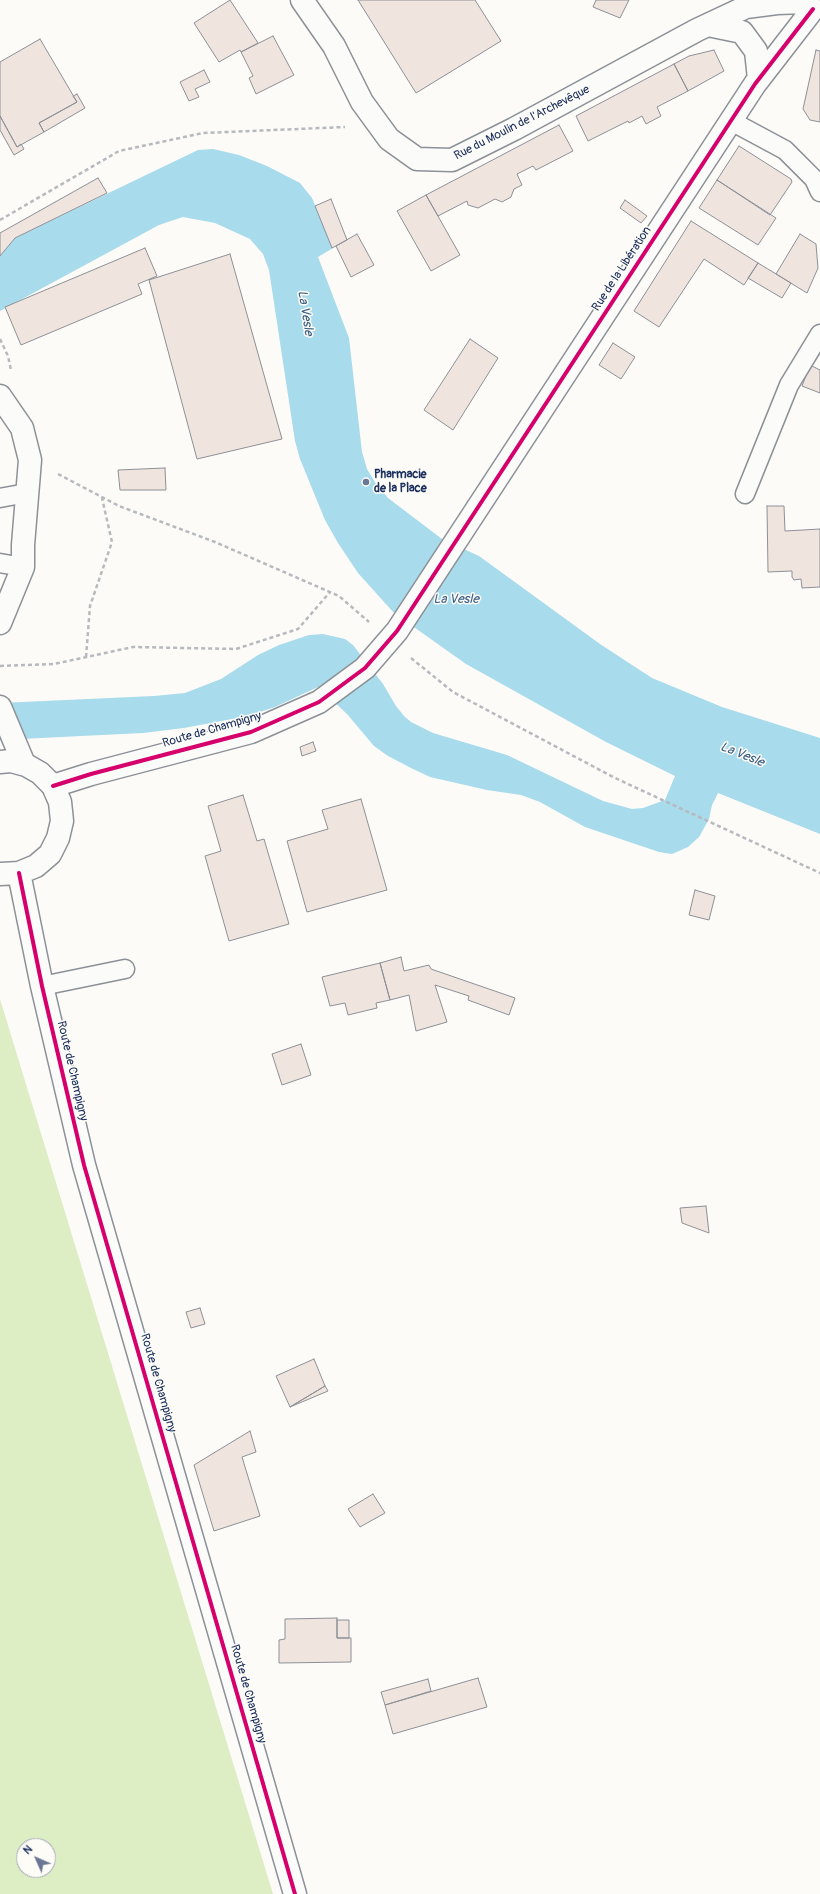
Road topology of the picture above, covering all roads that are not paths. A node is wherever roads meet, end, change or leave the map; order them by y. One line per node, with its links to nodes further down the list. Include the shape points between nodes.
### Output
1 (302, 0): 3 (street, Rue du Moulin de l'Archevêque, via 334,46 362,102 388,139 417,159 452,160)
2 (811, 6): 3 (street, Rue du Moulin de l'Archevêque, via 777,3 746,7); 4 (street, Rue de la Libération)
3 (708, 25): 4 (street, via 742,32 756,52)
4 (759, 79): 5 (street, Rue de la Libération)
5 (731, 121): 6 (lane, via 785,150 814,178); 15 (street, Rue de la Libération)
6 (820, 192)
7 (820, 334): 10 (lane, via 789,385)
8 (0, 396): 9 (street, via 22,428 30,460)
9 (27, 493): 11 (lane); 13 (street)
10 (746, 494)
11 (0, 498)
12 (0, 563): 13 (lane)
13 (23, 567): 14 (street)
14 (0, 624)
15 (393, 636): 19 (street, Route de Champigny, via 365,668 319,702 251,732)
16 (0, 707): 18 (street)
17 (0, 762): 18 (street)
18 (24, 764): 19 (street, via 40,773)
19 (53, 786): 20 (street, via 60,802 62,821 58,838 50,854 36,866)
20 (10, 873): 22 (street, Route de Champigny)
21 (125, 969): 22 (lane)
22 (42, 986): 23 (street, Route de Champigny, via 84,1165)
23 (295, 1894)

